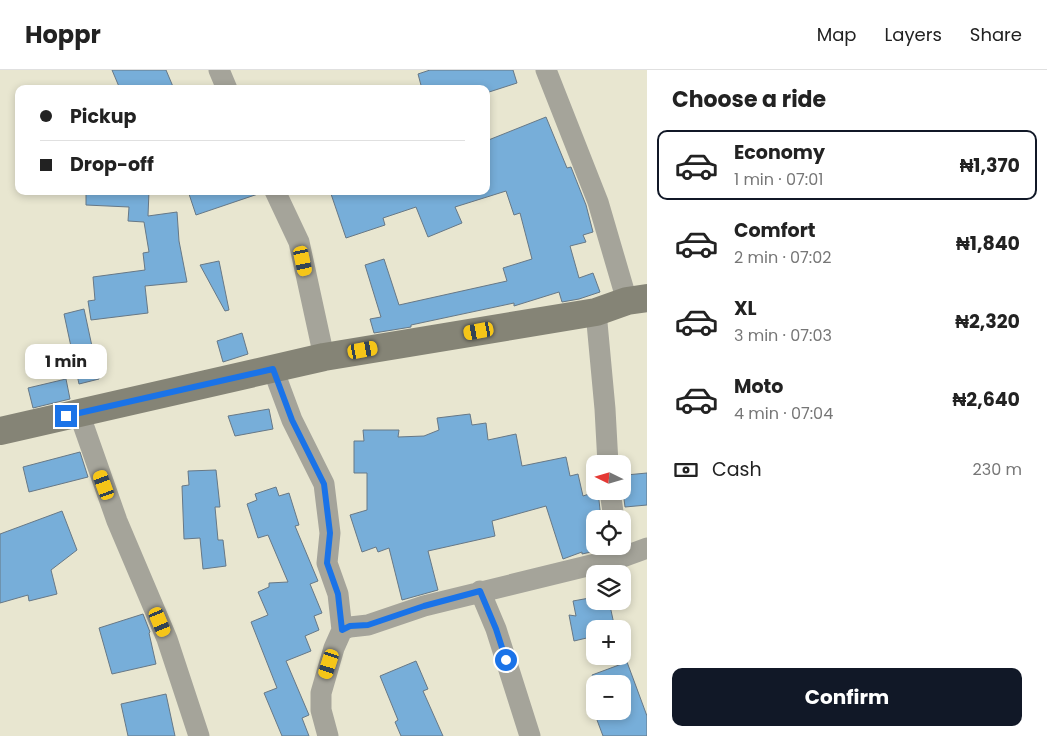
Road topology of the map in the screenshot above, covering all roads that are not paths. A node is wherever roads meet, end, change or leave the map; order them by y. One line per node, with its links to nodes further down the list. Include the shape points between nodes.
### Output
1 (219, 70): 3 (street)
2 (546, 70): 5 (street)
3 (225, 85)
4 (277, 195): 7 (street, via 299,242)
5 (637, 299): 6 (street)
6 (596, 312): 7 (street); 11 (street)
7 (324, 357): 8 (street)
8 (273, 369): 9 (street); 16 (street, via 292,420 324,484 330,533 327,563 338,594)
9 (79, 413): 10 (street); 17 (street, via 117,521 167,639)
10 (0, 431)
11 (608, 455)
12 (647, 548): 13 (street)
13 (631, 550)
14 (608, 555): 15 (street)
15 (480, 591): 16 (street); 19 (street, via 496,629)
16 (342, 630): 18 (street, via 321,693)
17 (199, 736)
18 (328, 736)
19 (530, 736)

